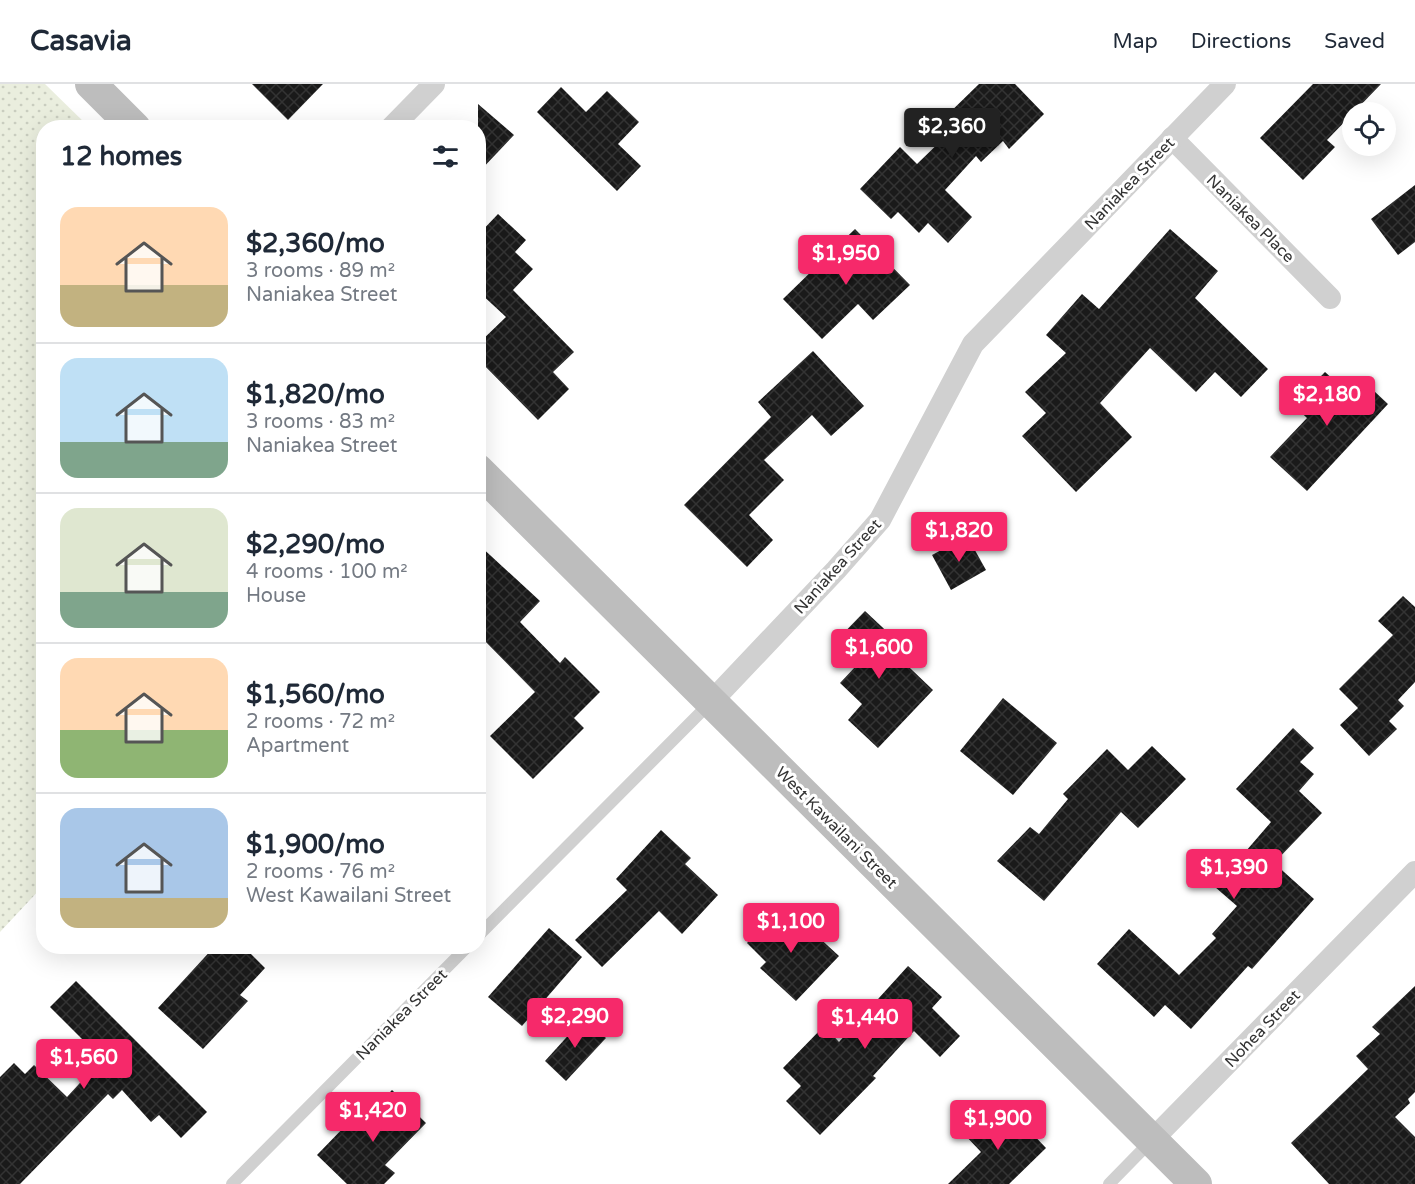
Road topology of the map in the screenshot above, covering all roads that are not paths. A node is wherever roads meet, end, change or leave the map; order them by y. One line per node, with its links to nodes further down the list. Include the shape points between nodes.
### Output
1 (91, 84): 4 (street)
2 (434, 84): 5 (street)
3 (1225, 84): 6 (street, Naniakea Street)
4 (127, 120)
5 (399, 120)
6 (1172, 138): 7 (street, Naniakea Place); 9 (street, Naniakea Street, via 973,344 880,520)
7 (1330, 298)
8 (486, 478): 9 (street, West Kawailani Street)
9 (711, 702): 11 (lane, Naniakea Street); 13 (street, West Kawailani Street)
10 (1415, 872): 13 (street, Nohea Street)
11 (486, 928)
12 (460, 954): 14 (lane, Naniakea Street)
13 (1152, 1140): 15 (lane, Nohea Street); 16 (street, West Kawailani Street)
14 (232, 1184)
15 (1109, 1184)
16 (1196, 1184)

